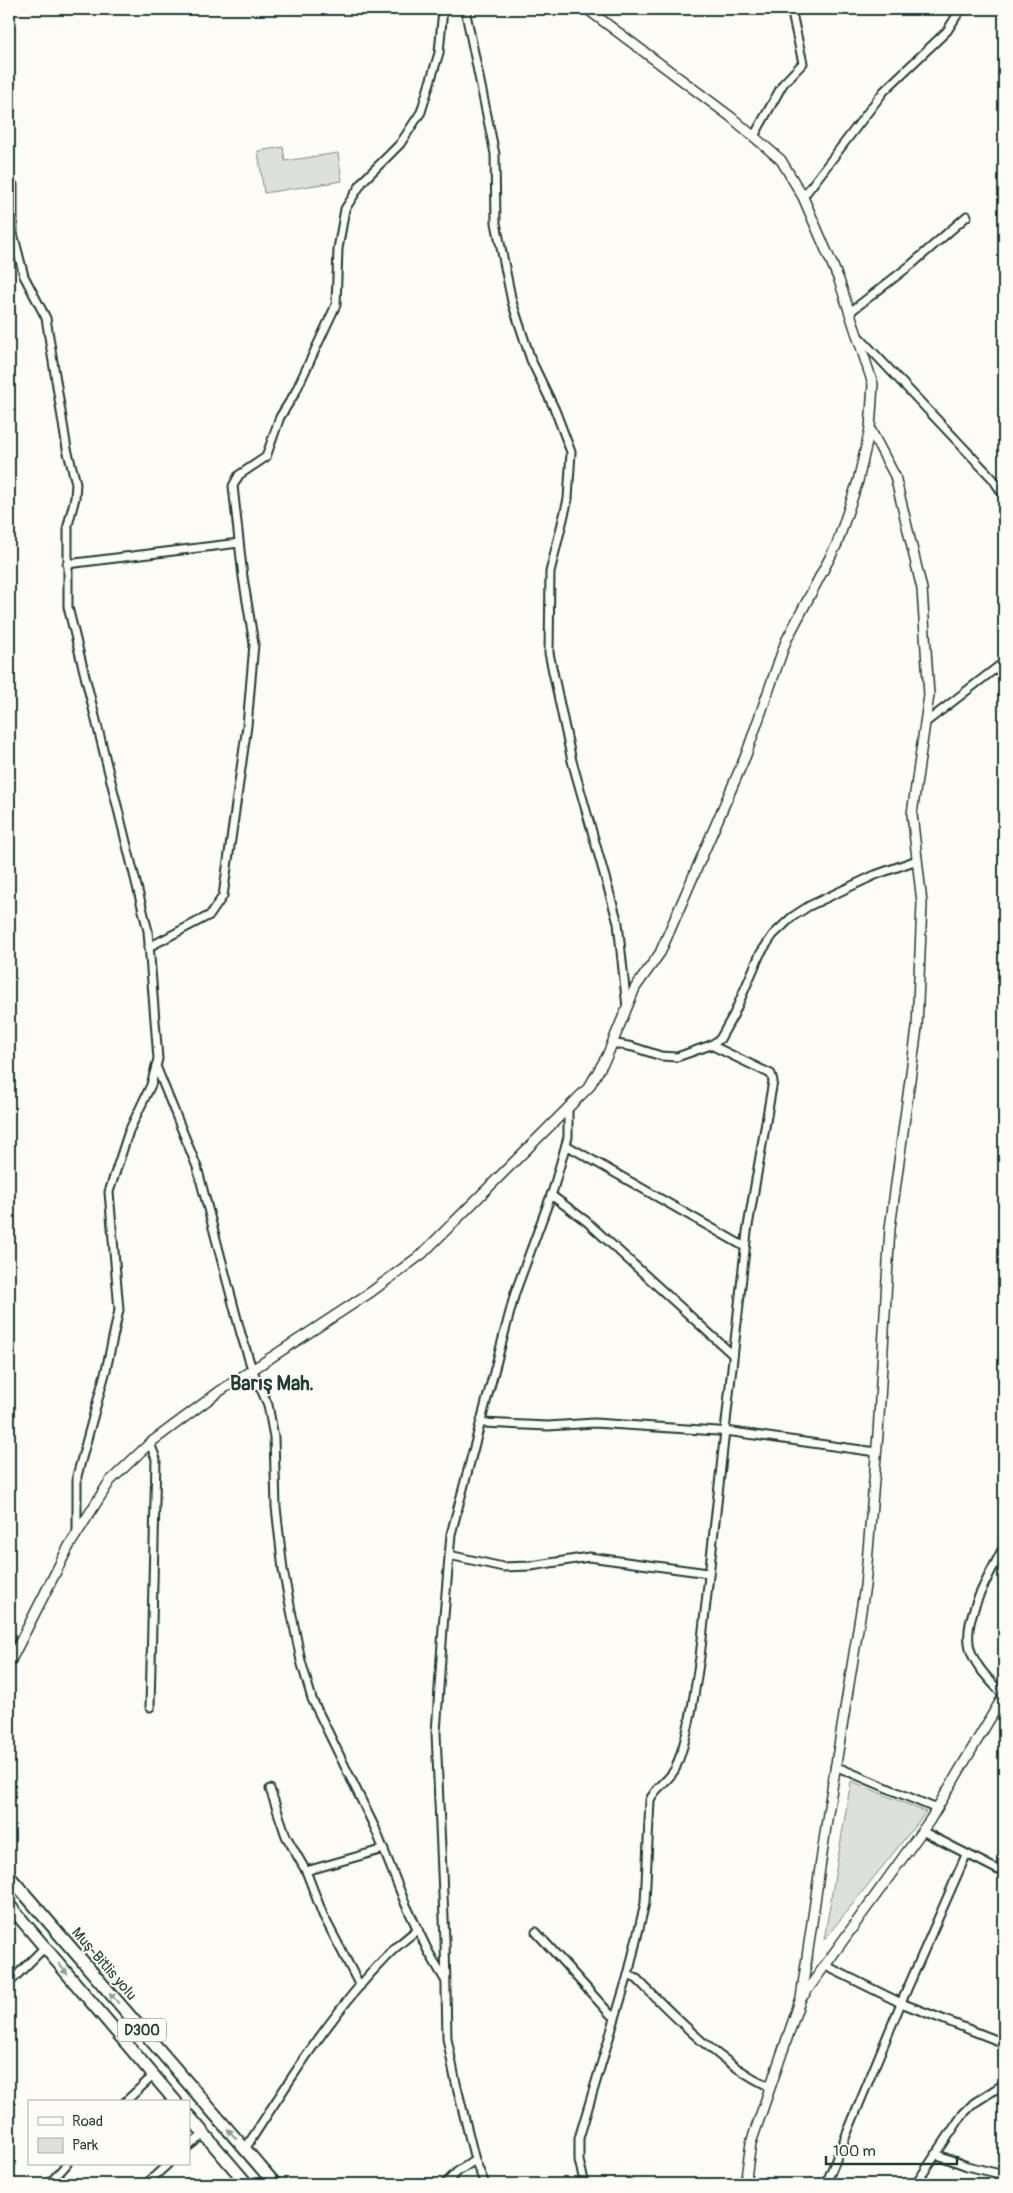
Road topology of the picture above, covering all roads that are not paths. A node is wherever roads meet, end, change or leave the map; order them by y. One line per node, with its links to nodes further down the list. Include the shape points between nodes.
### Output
1 (443, 9): 14 (street, via 439,53 421,112 400,144 363,182 345,208 338,249 336,305 280,417 266,457 238,474 233,486)
2 (465, 9): 20 (street, via 495,154 496,223 512,302 531,360 571,452 568,499 550,572 549,653 572,761 618,923)
3 (587, 9): 6 (street)
4 (791, 9): 6 (street, via 803,63 783,84)
5 (961, 9): 8 (street, via 947,31 884,91)
6 (754, 136): 8 (street, via 781,160)
7 (13, 185): 15 (street, via 13,233 24,276 46,318 67,449 76,483 68,525)
8 (804, 197): 10 (street)
9 (967, 216): 10 (street)
10 (850, 312): 11 (street)
11 (858, 335): 12 (street, via 873,384); 13 (street, via 993,479)
12 (870, 429): 17 (street, via 895,476 922,589 929,695); 20 (street, via 858,481 837,544 786,641 746,755 660,952 635,988)
13 (1004, 496)
14 (239, 542): 15 (street); 19 (street, via 254,644 247,726 223,896 210,915)
15 (67, 564): 19 (street, via 68,607 148,931)
16 (1004, 662): 17 (street)
17 (925, 723): 18 (street, via 912,814)
18 (917, 860): 22 (street, via 875,875 792,917 773,935 760,954 734,1014 720,1039); 33 (street, via 922,903 917,1028 890,1228)
19 (149, 947): 23 (street)
20 (627, 1008): 21 (street)
21 (612, 1043): 22 (street, via 677,1057); 24 (street, via 590,1087)
22 (711, 1045): 27 (street, via 771,1074 773,1081)
23 (156, 1066): 29 (street, via 197,1167); 34 (street, via 129,1131 109,1192 119,1310 77,1476)
24 (568, 1108): 25 (street); 29 (street, via 422,1254 371,1292)
25 (566, 1145): 26 (street); 27 (street)
26 (551, 1196): 28 (street, via 586,1220); 30 (street, via 515,1294)
27 (745, 1247): 28 (street)
28 (733, 1355): 31 (street)
29 (252, 1369): 32 (street); 45 (street, via 268,1405 274,1437 276,1507 283,1570 301,1661 312,1700)
30 (482, 1423): 31 (street, via 548,1426 594,1423); 36 (street, via 451,1534)
31 (725, 1431): 33 (street); 37 (street)
32 (150, 1443): 34 (street, via 110,1481); 40 (street, via 156,1459)
33 (876, 1452): 41 (street, via 865,1586)
34 (77, 1534): 38 (street)
35 (1004, 1546): 39 (street, via 976,1605 968,1633 970,1649 977,1663)
36 (449, 1555): 37 (street, via 503,1567 589,1557); 56 (street, via 436,1733)
37 (708, 1573): 55 (street, via 690,1721 676,1768 650,1800 646,1894)
38 (9, 1664)
39 (1004, 1695): 43 (street)
40 (150, 1707)
41 (836, 1766): 43 (street); 59 (street)
42 (270, 1789): 47 (street, via 286,1836)
43 (937, 1808): 44 (street)
44 (922, 1831): 46 (street); 54 (street)
45 (384, 1849): 47 (street); 51 (street)
46 (966, 1855): 48 (street); 60 (street)
47 (306, 1871): 58 (street, via 323,1914)
48 (1004, 1873)
49 (9, 1876): 71 (highway, Muş-Bitlis yolu / D300, one-way to 49)
50 (9, 1905): 53 (highway, D300)
51 (418, 1929): 56 (street); 58 (street, via 386,1956)
52 (536, 1932): 61 (street)
53 (45, 1947): 57 (street); 63 (highway, D300, one-way to 63)
54 (824, 1965): 59 (street); 60 (street)
55 (628, 1975): 61 (street); 65 (street, via 637,1979 710,2049)
56 (446, 1980): 73 (street, via 447,2038)
57 (9, 1983)
58 (360, 1986): 71 (street, via 290,2080)
59 (801, 1998): 65 (street)
60 (901, 2003): 62 (street); 85 (street)
61 (615, 2016): 83 (street, via 579,2138 579,2161)
62 (1004, 2042)
63 (154, 2075): 66 (street); 67 (highway, D300)
64 (1004, 2084): 72 (street, via 962,2114)
65 (770, 2087): 84 (street, via 751,2143)
66 (127, 2100)
67 (174, 2100)
68 (190, 2117): 69 (highway)
69 (204, 2134): 70 (street); 79 (highway)
70 (190, 2145)
71 (245, 2149): 80 (highway, Muş-Bitlis yolu / D300)
72 (935, 2154): 76 (street); 86 (street)
73 (475, 2160): 81 (street); 82 (street)
74 (65, 2166): 77 (street)
75 (166, 2166): 78 (street)
76 (1004, 2175)
77 (49, 2184)
78 (146, 2184)
79 (247, 2184)
80 (275, 2184)
81 (445, 2184)
82 (485, 2184)
83 (585, 2184)
84 (745, 2184)
85 (826, 2184)
86 (916, 2184)

